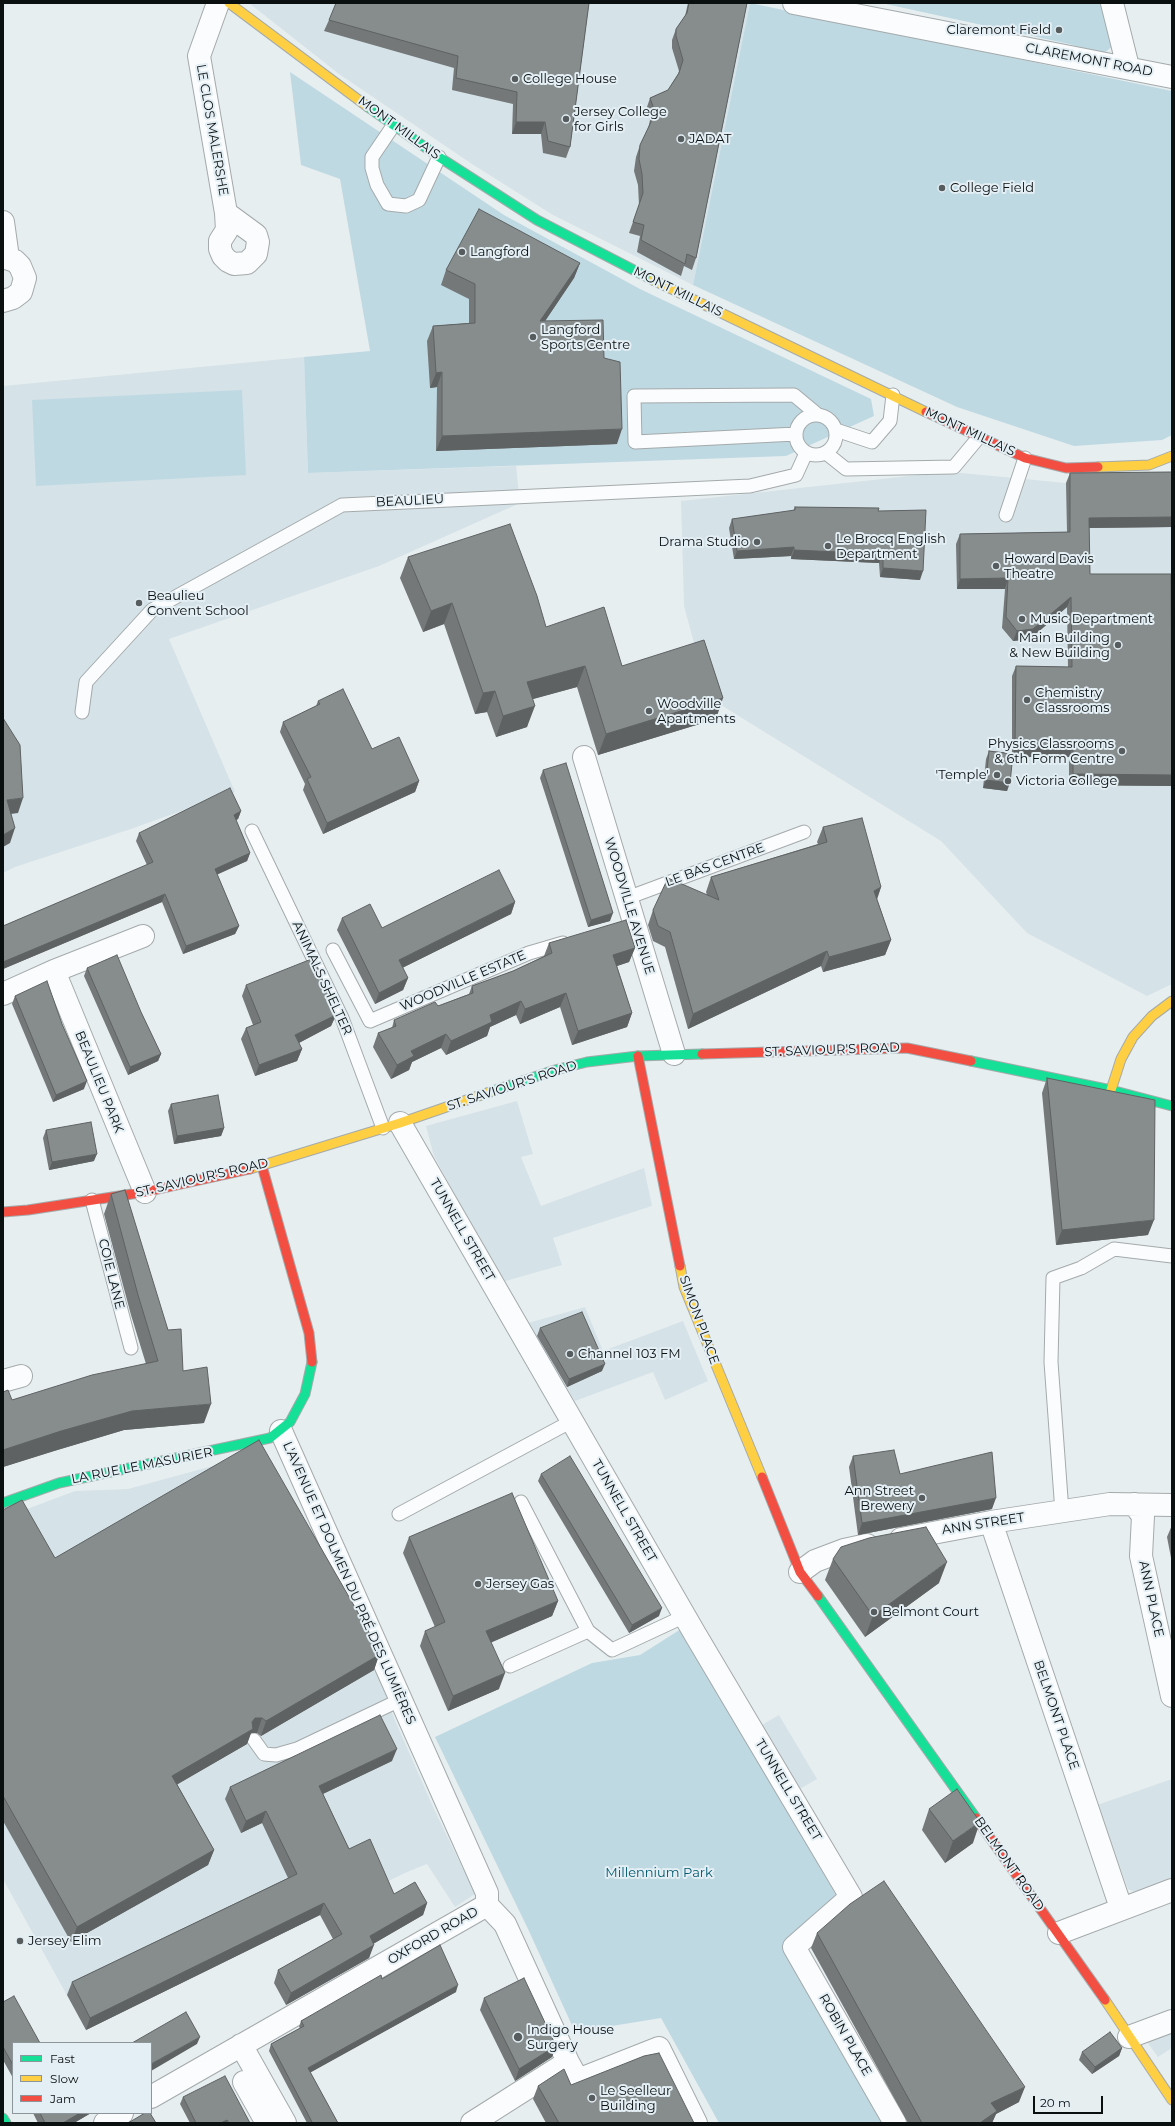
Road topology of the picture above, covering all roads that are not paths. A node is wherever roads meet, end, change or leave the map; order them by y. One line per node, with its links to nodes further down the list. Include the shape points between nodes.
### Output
1 (218, 3): 9 (street, LE CLOS MALERSHE, via 199,56)
2 (229, 3): 7 (main road, MONT MILLAIS)
3 (794, 3): 5 (street, CLAREMONT ROAD)
4 (1112, 3): 5 (street)
5 (1128, 67): 6 (street, CLAREMONT ROAD)
6 (1172, 77)
7 (394, 126): 8 (main road, MONT MILLAIS); 8 (lane, via 372,157 377,185 388,204 406,206 420,200)
8 (438, 157): 13 (main road, MONT MILLAIS, via 537,220 618,263)
9 (226, 213)
10 (3, 222): 11 (street)
11 (5, 257): 12 (street, via 20,266 25,278 21,292)
12 (3, 301)
13 (893, 395): 15 (lane, via 890,421 872,442); 17 (main road, MONT MILLAIS)
14 (818, 415): 15 (lane, via 831,421); 16 (lane, via 802,421); 16 (lane, via 794,394 634,396 635,442)
15 (836, 430): 19 (lane, via 834,445)
16 (796, 434): 18 (lane, via 797,442)
17 (979, 437): 19 (lane, via 954,467 846,470); 21 (main road, MONT MILLAIS)
18 (806, 453): 19 (lane); 23 (lane, BEAULIEU, via 796,475 750,486 342,505 152,610 86,682)
19 (826, 453)
20 (1172, 456): 21 (main road, MONT MILLAIS, via 1149,465 1066,468)
21 (1025, 458): 22 (lane)
22 (1006, 514)
23 (82, 712)
24 (584, 757): 27 (street, WOODVILLE AVENUE)
25 (252, 831): 38 (lane, ANIMALS SHELTER)
26 (804, 832): 27 (lane, LE BAS CENTRE)
27 (627, 898): 34 (street, WOODVILLE AVENUE, via 627,924)
28 (142, 936): 31 (street)
29 (574, 940): 30 (lane, WOODVILLE ESTATE, via 529,953 370,1021)
30 (333, 950)
31 (54, 971): 32 (street); 40 (street, BEAULIEU PARK)
32 (3, 994)
33 (1172, 1001): 36 (main road, via 1152,1016 1132,1037 1121,1059)
34 (674, 1054): 35 (main road, ST. SAVIOUR'S ROAD); 36 (main road, ST. SAVIOUR'S ROAD, via 907,1048)
35 (638, 1056): 38 (main road, ST. SAVIOUR'S ROAD, via 587,1062 555,1070); 54 (main road, SIMON PLACE, via 684,1287)
36 (1111, 1090): 37 (main road, ST. SAVIOUR'S ROAD)
37 (1172, 1106)
38 (392, 1126): 39 (main road, ST. SAVIOUR'S ROAD); 45 (street, TUNNELL STREET)
39 (262, 1166): 40 (main road, ST. SAVIOUR'S ROAD); 46 (main road, L'AVENUE ET DOLMEN DU PRÉ DES LUMIÈRES, via 309,1333 313,1358 305,1394 290,1422)
40 (145, 1192): 41 (main road, ST. SAVIOUR'S ROAD)
41 (92, 1200): 42 (main road, ST. SAVIOUR'S ROAD); 44 (lane, COIE LANE)
42 (3, 1212)
43 (1172, 1256): 51 (lane, via 1114,1249 1081,1268 1053,1278 1051,1362)
44 (130, 1348)
45 (572, 1421): 52 (lane); 55 (street, TUNNELL STREET)
46 (280, 1431): 48 (main road, LA RUE LE MASURIER, via 257,1442 229,1449 59,1483); 59 (street, L'AVENUE ET DOLMEN DU PRÉ DES LUMIÈRES)
47 (521, 1502): 56 (lane)
48 (3, 1503)
49 (1134, 1504): 50 (street, ANN STREET); 51 (street, ANN STREET, via 1110,1504); 58 (street, ANN PLACE, via 1143,1516 1141,1556)
50 (1172, 1506)
51 (1062, 1512): 53 (street, ANN STREET)
52 (399, 1514)
53 (991, 1522): 54 (street, ANN STREET, via 844,1550 815,1561); 63 (street, BELMONT PLACE)
54 (800, 1572): 64 (main road, BELMONT ROAD)
55 (685, 1616): 56 (lane, via 612,1650); 65 (street, TUNNELL STREET, via 851,1896)
56 (588, 1631): 57 (lane)
57 (510, 1666)
58 (1172, 1696)
59 (400, 1700): 60 (lane, via 297,1749 276,1755 264,1754); 62 (street, L'AVENUE ET DOLMEN DU PRÉ DES LUMIÈRES, via 487,1893)
60 (254, 1740)
61 (1172, 1890): 63 (street)
62 (487, 1905): 68 (street, OXFORD ROAD); 69 (street, OXFORD ROAD, via 505,1924)
63 (1121, 1908): 64 (street)
64 (1058, 1933): 67 (main road, BELMONT ROAD)
65 (794, 1947): 80 (street, ROBIN PLACE)
66 (1172, 2021): 67 (street)
67 (1129, 2037): 71 (main road, BELMONT ROAD)
68 (235, 2049): 70 (street, OXFORD ROAD); 76 (street); 77 (street)
69 (568, 2062): 78 (street); 79 (street, OXFORD ROAD, via 578,2080 659,2048)
70 (152, 2096)
71 (1172, 2100)
72 (120, 2114): 75 (street)
73 (3, 2118): 74 (main road)
74 (6, 2123)
75 (105, 2123)
76 (267, 2123)
77 (285, 2123)
78 (472, 2123)
79 (696, 2123)
80 (895, 2123)

